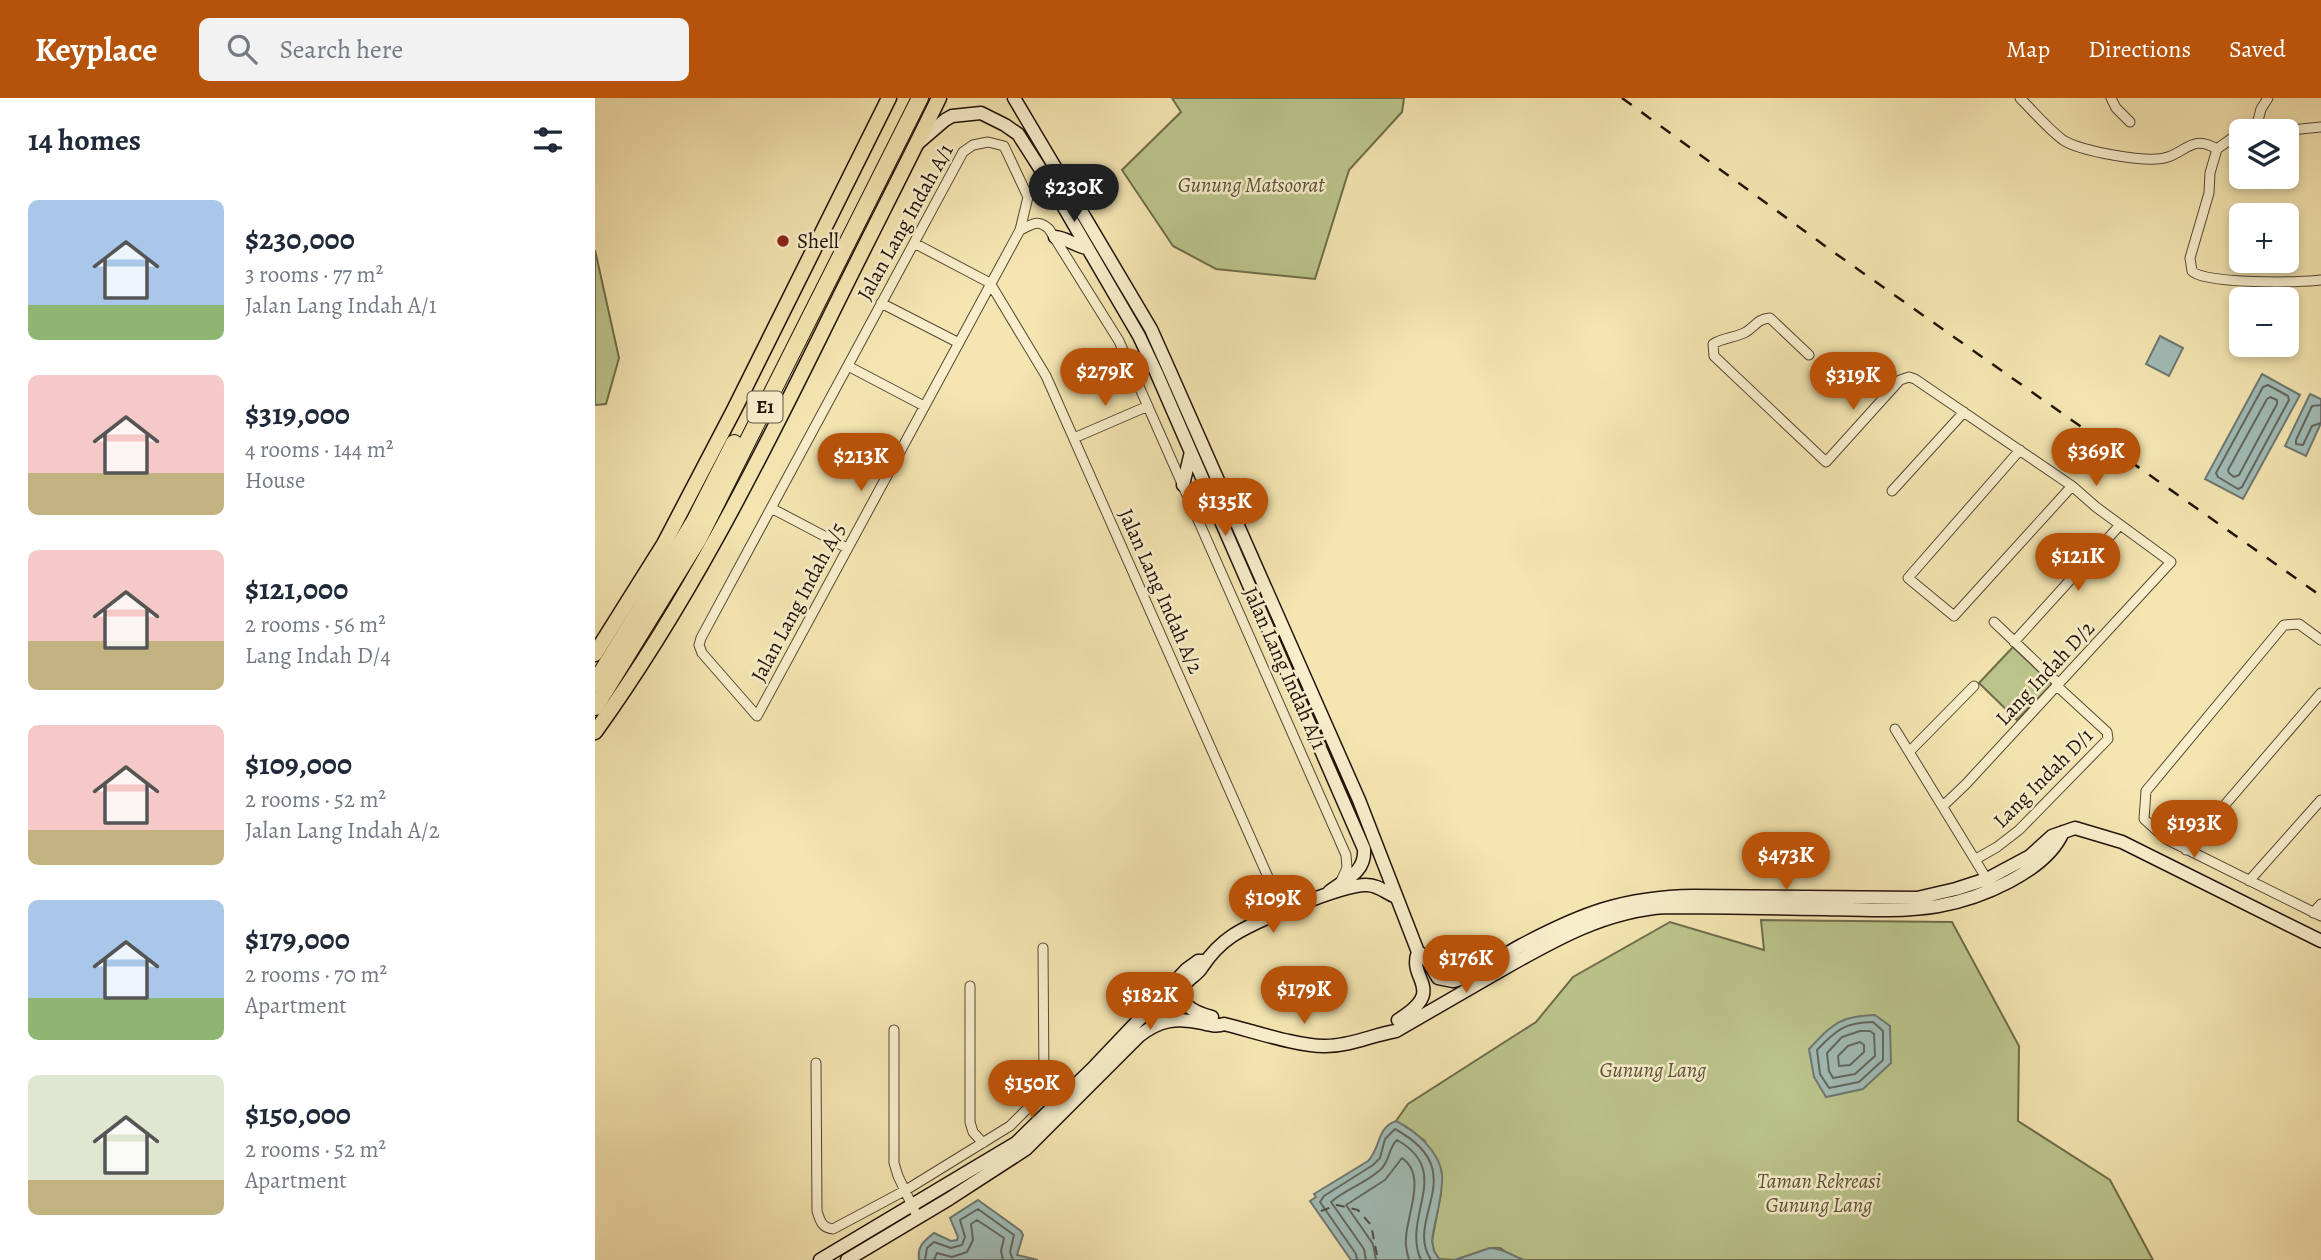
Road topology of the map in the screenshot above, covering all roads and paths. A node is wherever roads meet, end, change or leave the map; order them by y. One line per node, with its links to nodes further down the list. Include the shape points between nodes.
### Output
1 (889, 98): 41 (main road, via 676,520)
2 (910, 98): 42 (highway, E1, via 694,522)
3 (920, 98): 46 (highway, E1, via 699,538)
4 (939, 98): 14 (main road)
5 (1014, 98): 59 (street, via 1157,342 1359,800)
6 (2020, 98): 15 (street, via 2063,140 2076,146 2154,159 2193,144)
7 (2111, 98): 10 (street)
8 (2267, 98): 9 (street)
9 (2258, 119)
10 (2130, 122)
11 (2321, 127): 12 (street)
12 (2299, 129)
13 (2229, 140): 15 (street)
14 (916, 145): 19 (street, Jalan Lang Indah A/1, via 945,120 961,113 981,113 1005,125 1019,134); 49 (main road, via 753,473 709,553)
15 (2217, 149): 20 (street, via 2190,258 2192,271 2203,278)
16 (1020, 230): 17 (street, via 1040,222); 18 (street, Jalan Lang Indah A/1, via 1027,192 1004,146 979,143 963,152); 21 (street, Jalan Lang Indah A/5)
17 (1055, 237): 19 (street); 27 (street, Jalan Lang Indah A/1, via 1119,341)
18 (914, 243): 21 (street); 22 (street, Jalan Lang Indah A/1)
19 (1087, 248): 31 (street, Jalan Lang Indah A/1, via 1139,336)
20 (2321, 281)
21 (990, 284): 23 (street, Jalan Lang Indah A/5); 29 (street, Jalan Lang Indah A/2, via 1046,376)
22 (881, 303): 23 (street); 25 (street, Jalan Lang Indah A/1)
23 (958, 343): 26 (street, Jalan Lang Indah A/5)
24 (1809, 355): 28 (street, via 1770,318 1713,344 1714,356 1826,462 1900,380 1915,379)
25 (848, 366): 26 (street); 35 (street, Jalan Lang Indah A/1)
26 (924, 406): 37 (street, Jalan Lang Indah A/5)
27 (1148, 406): 29 (street); 32 (street, Jalan Lang Indah A/1)
28 (1964, 412): 30 (street); 34 (street)
29 (1074, 438): 60 (street, Jalan Lang Indah A/2, via 1272,886)
30 (2020, 450): 33 (street); 33 (street, via 1908,578 1954,616)
31 (1191, 452): 32 (street); 56 (street, Jalan Lang Indah A/1, via 1364,849 1357,872)
32 (1183, 485): 56 (street, Jalan Lang Indah A/1, via 1346,855 1347,868)
33 (2072, 486): 36 (street)
34 (1892, 491)
35 (771, 508): 37 (street); 47 (street, Jalan Lang Indah A/1, via 699,645)
36 (2120, 525): 40 (street); 43 (street, Lang Indah D/2, via 2171,562)
37 (847, 548): 47 (street, Jalan Lang Indah A/5)
38 (1994, 622): 40 (street)
39 (2321, 640): 53 (street, via 2299,624 2284,625 2146,791 2144,819)
40 (2014, 642): 43 (street)
41 (595, 654)
42 (595, 683)
43 (2058, 685): 52 (street, Lang Indah D/2); 54 (street, Lang Indah D/1, via 2107,732 2108,739 2019,830)
44 (1974, 686): 50 (street)
45 (2321, 693): 53 (street)
46 (595, 707)
47 (757, 716)
48 (1895, 729): 50 (street)
49 (595, 732)
50 (1909, 752): 52 (street)
51 (2321, 800): 55 (street)
52 (1943, 806): 54 (street)
53 (2186, 850): 55 (street)
54 (1976, 859): 57 (street)
55 (2249, 881): 62 (street)
56 (1340, 883): 58 (street, Jalan Lang Indah A/1)
57 (1990, 884): 63 (street, via 2052,836 2079,828 2122,842); 65 (street, via 1900,899 1658,896 1587,913 1453,981 1438,978); 70 (street, via 1959,901 1918,909 1666,907 1614,916 1566,934 1396,1031)
58 (1329, 892): 59 (street, via 1368,885); 60 (street)
59 (1396, 897): 65 (street)
60 (1303, 904): 66 (street, via 1233,935)
61 (2321, 904): 62 (street)
62 (2317, 914)
63 (2321, 941)
64 (1043, 948): 72 (street, via 1041,1094 1016,1122)
65 (1418, 952): 70 (street, via 1422,996 1413,1011)
66 (1205, 961): 68 (street, via 1184,986 1182,998 1190,1009); 74 (street, via 1187,969 1016,1143)
67 (970, 986): 72 (street, via 970,1122)
68 (1224, 1024): 70 (street, via 1320,1046 1359,1041); 74 (street, via 1181,1020 1155,1025 1026,1149)
69 (894, 1030): 73 (street, via 894,1163)
70 (1385, 1031)
71 (816, 1063): 73 (street, via 820,1222 827,1228 840,1227)
72 (983, 1143): 73 (street)
73 (906, 1190): 74 (street)
74 (915, 1212): 75 (street); 76 (street)
75 (820, 1260)
76 (847, 1260)

